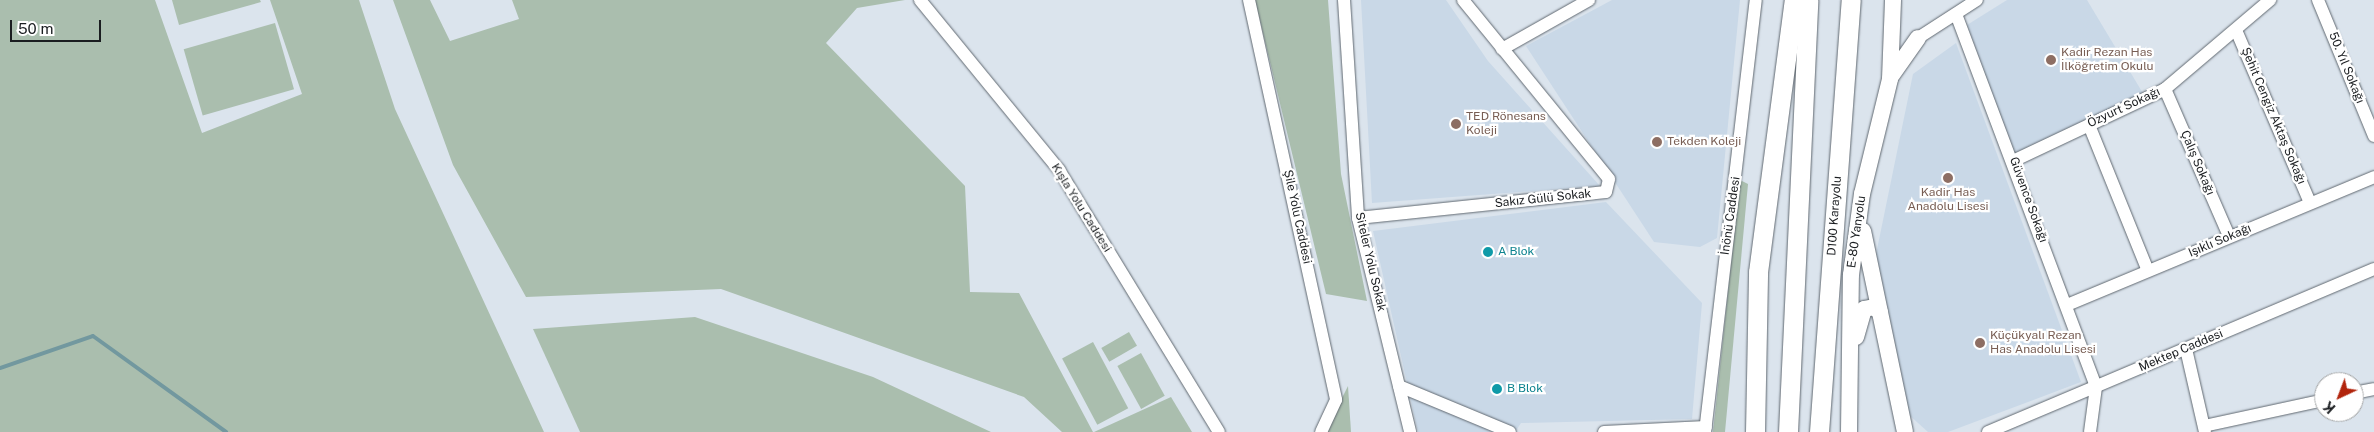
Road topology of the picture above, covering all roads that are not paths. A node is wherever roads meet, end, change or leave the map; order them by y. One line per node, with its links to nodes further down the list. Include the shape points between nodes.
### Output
1 (920, 0): 41 (street, Kışla Yolu Caddesi, via 1059,170)
2 (1249, 0): 42 (street, Şile Yolu Caddesi, via 1336,400)
3 (1344, 0): 27 (street, Siteler Yolu Sokak)
4 (1463, 0): 18 (street, Sakız Gülü Sokak)
5 (1589, 0): 18 (street)
6 (1756, 0): 40 (street, İnönü Caddesi)
7 (1794, 0): 46 (highway, via 1758,272)
8 (1808, 0): 47 (highway)
9 (1851, 0): 38 (highway, D100 Karayolu)
10 (1893, 0): 16 (main road, E-80 Yanyolu)
11 (1977, 0): 14 (street)
12 (2270, 0): 15 (street, Özyurt Sokağı)
13 (2318, 0): 22 (street, 50. Yıl Sokağı)
14 (1956, 14): 17 (street); 23 (street, Güvence Sokağı)
15 (2236, 30): 20 (street, Özyurt Sokağı); 26 (street, Şehit Cengiz Aktaş Sokağı)
16 (1893, 36): 17 (main road); 19 (main road, E-80 Yanyolu)
17 (1918, 38): 19 (main road)
18 (1502, 49): 27 (street, Sakız Gülü Sokak, via 1608,179 1606,192)
19 (1890, 79): 25 (main road, E-80 Yanyolu)
20 (2165, 89): 21 (street, Özyurt Sokağı); 28 (street, Çalış Sokağı)
21 (2089, 125): 23 (street, Özyurt Sokağı); 30 (street)
22 (2374, 136)
23 (2013, 161): 31 (street, Güvence Sokağı)
24 (2374, 177): 26 (street, Işıklı Sokağı)
25 (1861, 203): 32 (main road, via 1865,250); 34 (main road, E-80 Yanyolu, via 1851,275)
26 (2310, 203): 28 (street, Işıklı Sokağı)
27 (1358, 218): 35 (street, Siteler Yolu Sokak)
28 (2229, 236): 30 (street, Işıklı Sokağı)
29 (2374, 269): 33 (street, Mektep Caddesi)
30 (2148, 271): 31 (street, Işıklı Sokağı)
31 (2066, 305): 36 (street, Güvence Sokağı)
32 (1880, 312): 34 (main road, via 1870,306 1862,312); 49 (main road)
33 (2186, 349): 36 (street, Mektep Caddesi); 39 (street)
34 (1849, 368): 48 (main road, E-80 Yanyolu)
35 (1400, 386): 43 (street, Siteler Yolu Sokak); 44 (street)
36 (2096, 387): 50 (street, Mektep Caddesi); 51 (street)
37 (2314, 402): 39 (street)
38 (1820, 427)
39 (2204, 429)
40 (1705, 430): 45 (street)
41 (1219, 432)
42 (1321, 432)
43 (1410, 432)
44 (1510, 432)
45 (1604, 432)
46 (1755, 432)
47 (1788, 432)
48 (1848, 432)
49 (1905, 432)
50 (1988, 432)
51 (2090, 432)

